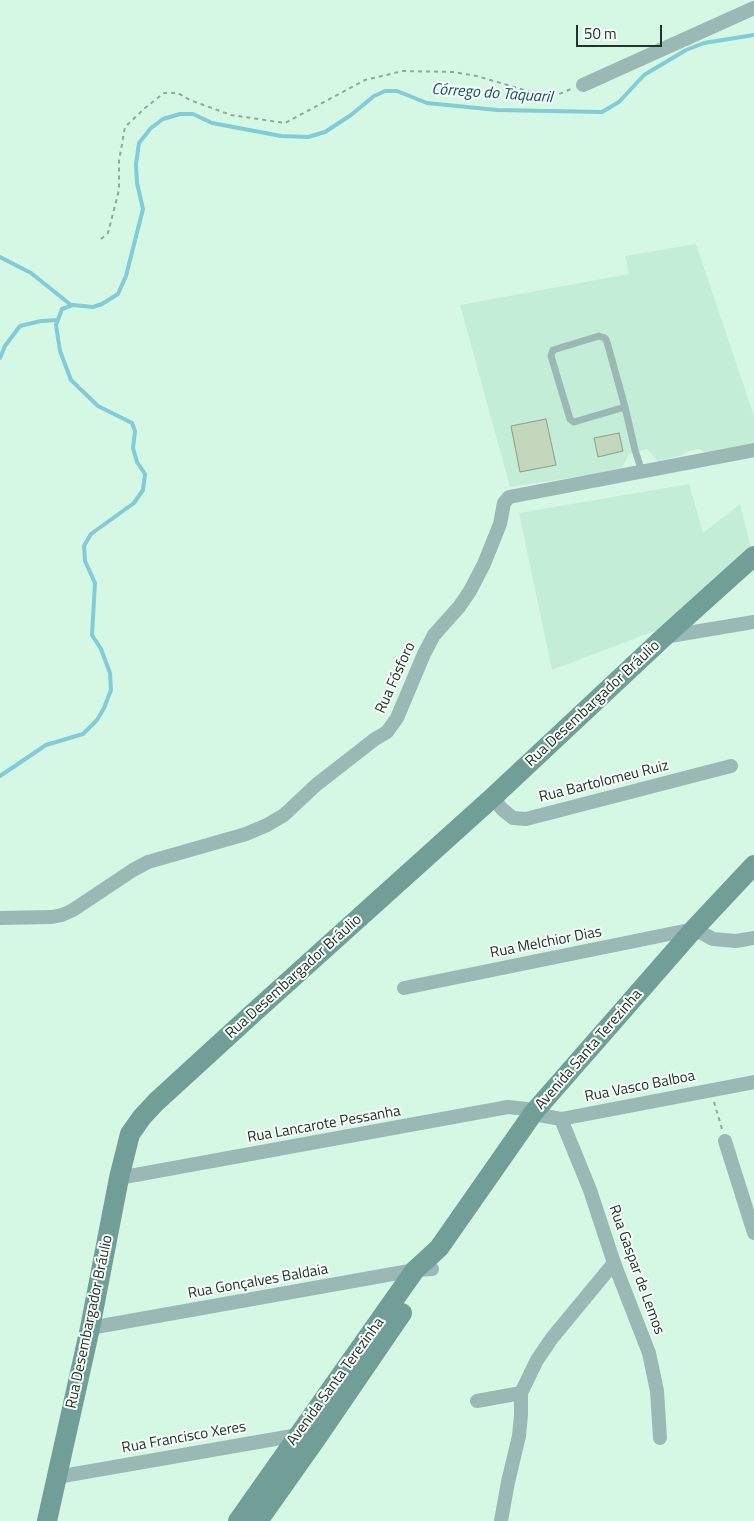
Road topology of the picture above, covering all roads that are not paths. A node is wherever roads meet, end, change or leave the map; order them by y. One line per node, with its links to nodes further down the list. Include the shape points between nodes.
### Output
1 (754, 8): 2 (street)
2 (583, 85)
3 (625, 407): 3 (lane, via 605,338 599,336 553,350 551,356 570,419 574,422); 5 (lane)
4 (754, 450): 5 (street, Rua Fósforo)
5 (642, 472): 12 (street, Rua Fósforo, via 506,500 484,564 465,599 430,641 388,732 316,785 284,815 246,834 148,862 62,915)
6 (754, 556): 8 (street, Rua Desembargador Bráulio)
7 (754, 622): 8 (street)
8 (664, 637): 10 (street, Rua Desembargador Bráulio)
9 (731, 766): 10 (street, Rua Bartolomeu Ruiz, via 526,819 513,818)
10 (492, 798): 20 (street, Rua Desembargador Bráulio, via 142,1116 130,1134)
11 (754, 865): 13 (street, Avenida Santa Terezinha)
12 (0, 918)
13 (694, 929): 14 (street, via 713,939 736,941); 15 (street, Rua Melchior Dias); 17 (street, Avenida Santa Terezinha)
14 (754, 938)
15 (404, 988)
16 (754, 1082): 18 (street, Rua Vasco Balboa)
17 (534, 1112): 18 (street, Rua Vasco Balboa); 20 (street, Rua Lancarote Pessanha, via 527,1108 508,1107); 23 (street, Avenida Santa Terezinha)
18 (561, 1119): 22 (street, Rua Gaspar de Lemos, via 590,1190)
19 (725, 1141): 21 (street)
20 (119, 1178): 24 (street, Rua Desembargador Bráulio)
21 (753, 1228)
22 (614, 1263): 25 (street, via 547,1346); 28 (street, Rua Gaspar de Lemos, via 649,1353 657,1391)
23 (424, 1269): 24 (street, Rua Gonçalves Baldaia); 27 (street, Avenida Santa Terezinha)
24 (90, 1328): 29 (street, Rua Desembargador Bráulio)
25 (521, 1393): 26 (street); 33 (street, via 519,1436)
26 (477, 1401)
27 (307, 1437): 29 (street, Rua Francisco Xeres); 31 (street, Avenida Santa Terezinha); 32 (street, Avenida Santa Terezinha)
28 (660, 1438)
29 (57, 1477): 30 (street, Rua Desembargador Bráulio)
30 (47, 1521)
31 (238, 1521)
32 (258, 1521)
33 (501, 1521)

